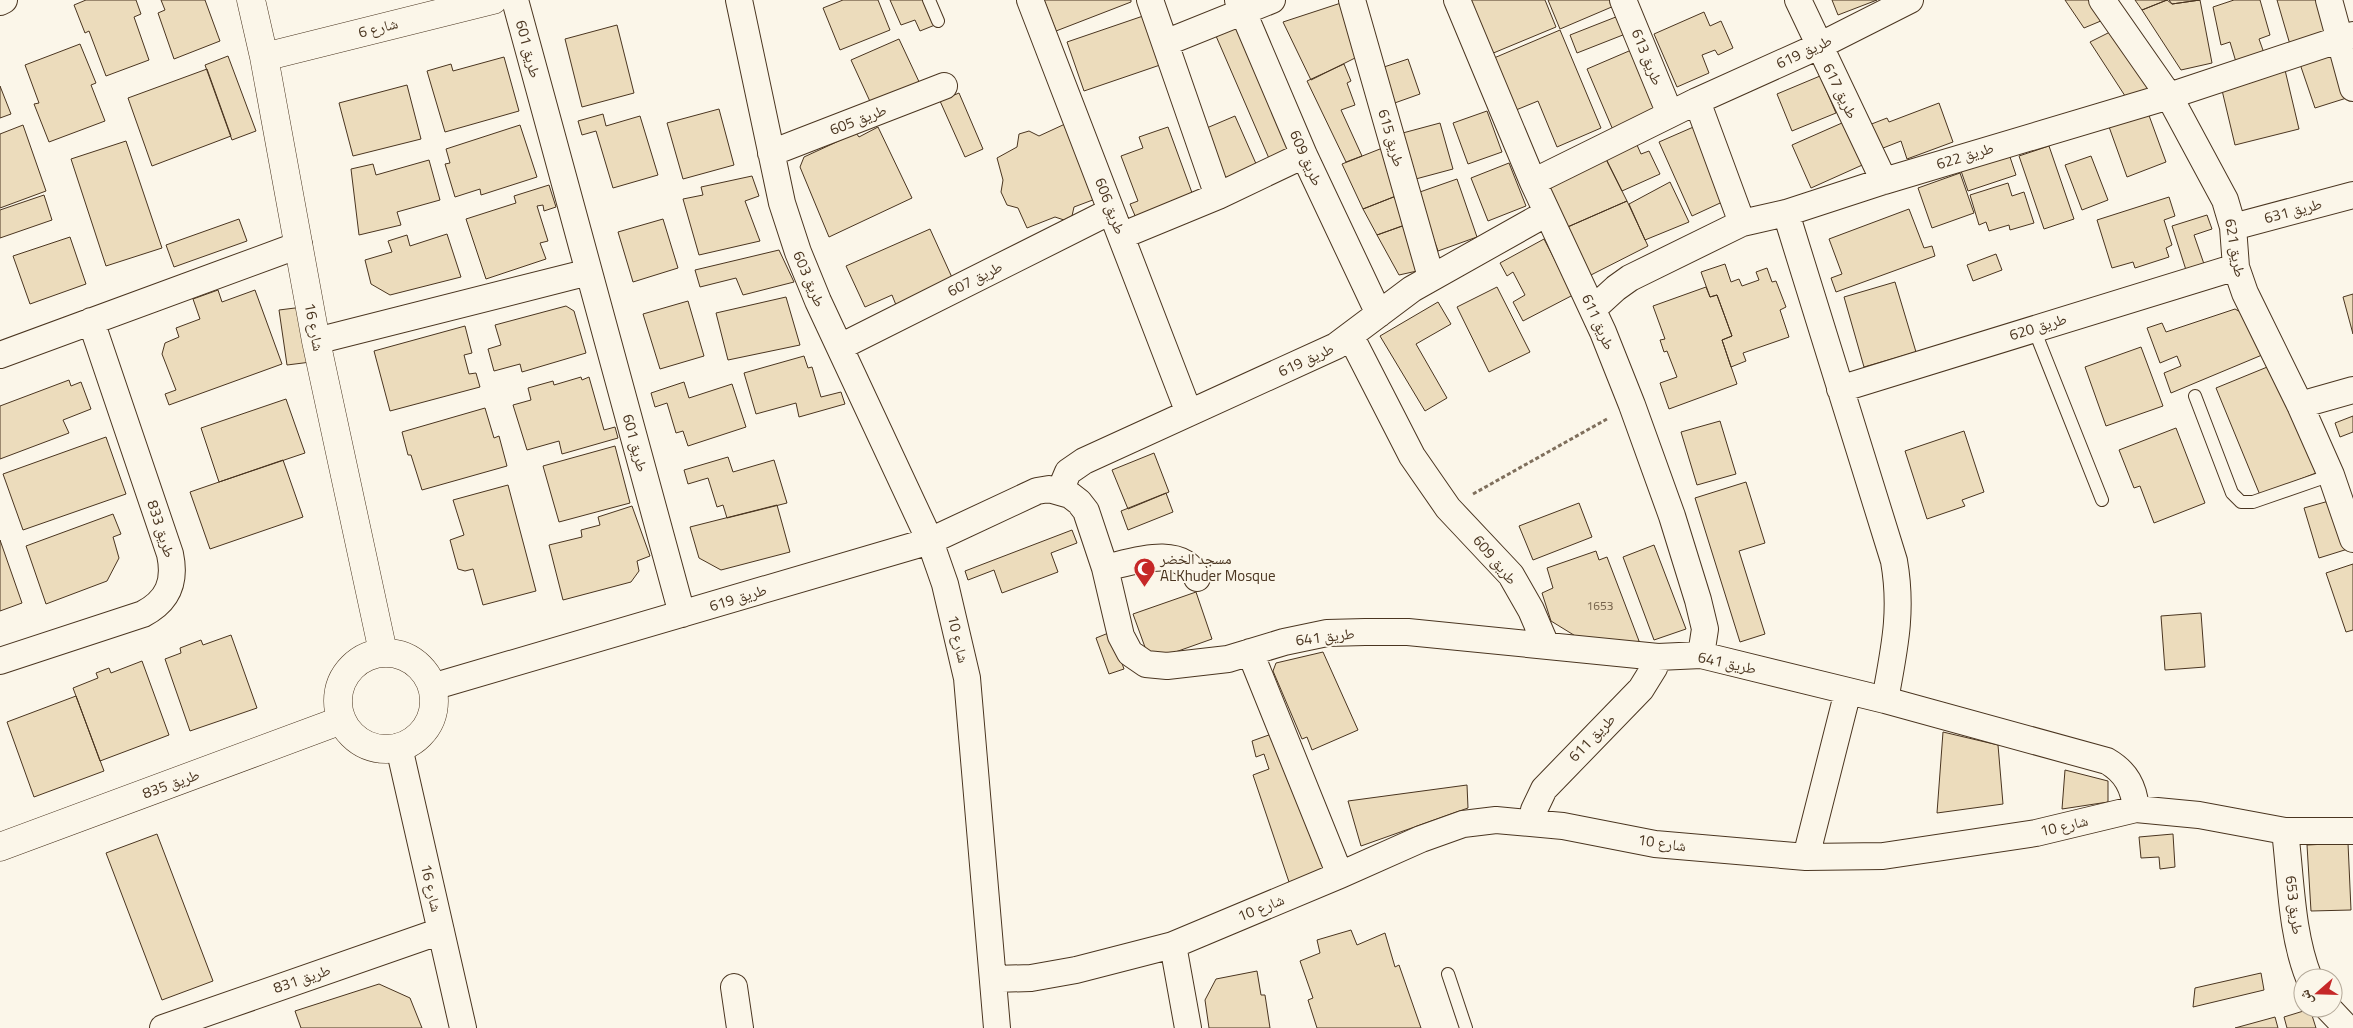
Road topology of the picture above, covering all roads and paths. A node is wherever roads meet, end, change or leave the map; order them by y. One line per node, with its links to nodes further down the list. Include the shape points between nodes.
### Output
1 (4, 0): 17 (street)
2 (251, 0): 23 (street, شارع 16)
3 (493, 0): 23 (street, شارع 6)
4 (515, 0): 43 (street, طريق 601)
5 (739, 0): 29 (street, طريق 603)
6 (929, 0): 19 (lane)
7 (1030, 0): 35 (street, طريق 606)
8 (1150, 0): 21 (street)
9 (1272, 0): 18 (street)
10 (1352, 0): 44 (street, طريق 615)
11 (1457, 0): 32 (street, طريق 611)
12 (1624, 0): 28 (street, طريق 613)
13 (1798, 0): 22 (street, طريق 617)
14 (1910, 0): 22 (street, طريق 619)
15 (2102, 0): 26 (street, طريق 621)
16 (2329, 0): 20 (street)
17 (0, 2)
18 (1240, 5): 21 (street); 30 (street, طريق 609)
19 (938, 21)
20 (2346, 37): 25 (street); 26 (street, طريق 622)
21 (1165, 43): 34 (street)
22 (1819, 46): 27 (street, طريق 619); 31 (street, طريق 617)
23 (264, 57): 41 (street, شارع 16)
24 (944, 86): 29 (street, طريق 605)
25 (2353, 88)
26 (2169, 96): 31 (street, طريق 622); 39 (street, طريق 621, via 2225,200)
27 (1697, 101): 28 (street, طريق 619); 38 (street)
28 (1670, 114): 32 (street, طريق 619)
29 (771, 153): 51 (street, طريق 603, via 798,252)
30 (1304, 155): 34 (street); 46 (street, طريق 609)
31 (1884, 180): 37 (street, طريق 622)
32 (1533, 182): 36 (street, طريق 611)
33 (2353, 195): 39 (street, طريق 631)
34 (1218, 196): 40 (street)
35 (1111, 211): 40 (street, طريق 606); 51 (street, طريق 607)
36 (1547, 213): 44 (street, طريق 619); 45 (street, طريق 611)
37 (1786, 213): 38 (street, طريق 622); 53 (street)
38 (1742, 223): 45 (street, طريق 622, via 1630,278)
39 (2233, 227): 42 (street, طريق 621)
40 (1121, 236): 58 (street, طريق 606)
41 (299, 246): 47 (street); 50 (street, شارع 16)
42 (2236, 267): 48 (street, طريق 620); 57 (street, طريق 621, via 2245,294)
43 (589, 272): 50 (street); 67 (street, طريق 601)
44 (1431, 277): 46 (street, طريق 619)
45 (1593, 309): 56 (street, طريق 611)
46 (1379, 314): 49 (street, طريق 619)
47 (91, 321): 52 (street); 73 (street, طريق 833, via 170,554 171,584 163,600 143,614)
48 (2034, 329): 53 (street, طريق 620); 61 (lane)
49 (1351, 337): 58 (street, طريق 619, via 1322,354); 62 (street, طريق 609, via 1412,456)
50 (316, 341): 69 (street, شارع 16)
51 (840, 348): 64 (street, طريق 603)
52 (0, 355)
53 (1840, 389): 76 (street, via 1894,561 1897,580 1898,619)
54 (2353, 390): 57 (street)
55 (2195, 396): 59 (lane, via 2232,493 2241,502 2253,502)
56 (1632, 405): 62 (path); 71 (street, طريق 611, via 1698,600 1705,629)
57 (2300, 405): 59 (street, طريق 621)
58 (1189, 413): 60 (street, طريق 619, via 1075,466)
59 (2331, 475): 63 (street, طريق 621)
60 (1048, 491): 64 (street, طريق 619); 65 (street, via 1079,502 1086,511)
61 (2102, 500)
62 (1448, 508): 68 (street, طريق 609, via 1511,575)
63 (2353, 539)
64 (930, 541): 67 (street, طريق 619); 90 (street, شارع 10, via 945,584 967,678)
65 (1105, 568): 66 (street, via 1160,557 1176,559 1194,571); 70 (street, طريق 641, via 1121,636 1130,653 1146,664 1167,666)
66 (1197, 578)
67 (682, 614): 74 (street, طريق 619)
68 (1546, 645): 70 (street, طريق 641, via 1408,632 1328,633); 72 (street, طريق 641)
69 (383, 652): 74 (street, via 396,653 413,661); 77 (street, via 354,664 344,676 338,706)
70 (1239, 655): 85 (street)
71 (1701, 655): 72 (street, طريق 641); 75 (street, طريق 641)
72 (1658, 656): 80 (street, طريق 611, via 1651,674 1640,688 1544,789)
73 (0, 660)
74 (432, 687): 78 (street, via 432,717 418,736)
75 (1848, 691): 76 (street, طريق 641); 84 (street)
76 (1885, 700): 79 (street, طريق 641, via 2107,761 2126,775)
77 (342, 720): 78 (street, via 349,732 366,744 386,749); 83 (street, طريق 835)
78 (399, 747): 86 (street, شارع 16)
79 (2136, 809): 81 (street, شارع 10, via 2199,815); 84 (street, شارع 10, via 2036,833 1883,856)
80 (1532, 822): 84 (street, شارع 10, via 1655,844); 85 (street, شارع 10, via 1496,820 1463,824)
81 (2285, 831): 82 (street, شارع 10); 88 (street, طريق 653, via 2297,932)
82 (2353, 832)
83 (0, 847)
84 (1806, 857)
85 (1340, 875): 87 (street, شارع 10)
86 (441, 931): 93 (street, طريق 831); 94 (street, شارع 16)
87 (1173, 945): 90 (street, شارع 10, via 1067,972 1031,978); 97 (street)
88 (2305, 968)
89 (1448, 974): 98 (lane)
90 (994, 979): 96 (street, شارع 10)
91 (734, 987): 95 (street)
92 (2338, 1018): 99 (street)
93 (163, 1028)
94 (463, 1028)
95 (740, 1028)
96 (997, 1028)
97 (1188, 1028)
98 (1466, 1028)
99 (2348, 1028)

